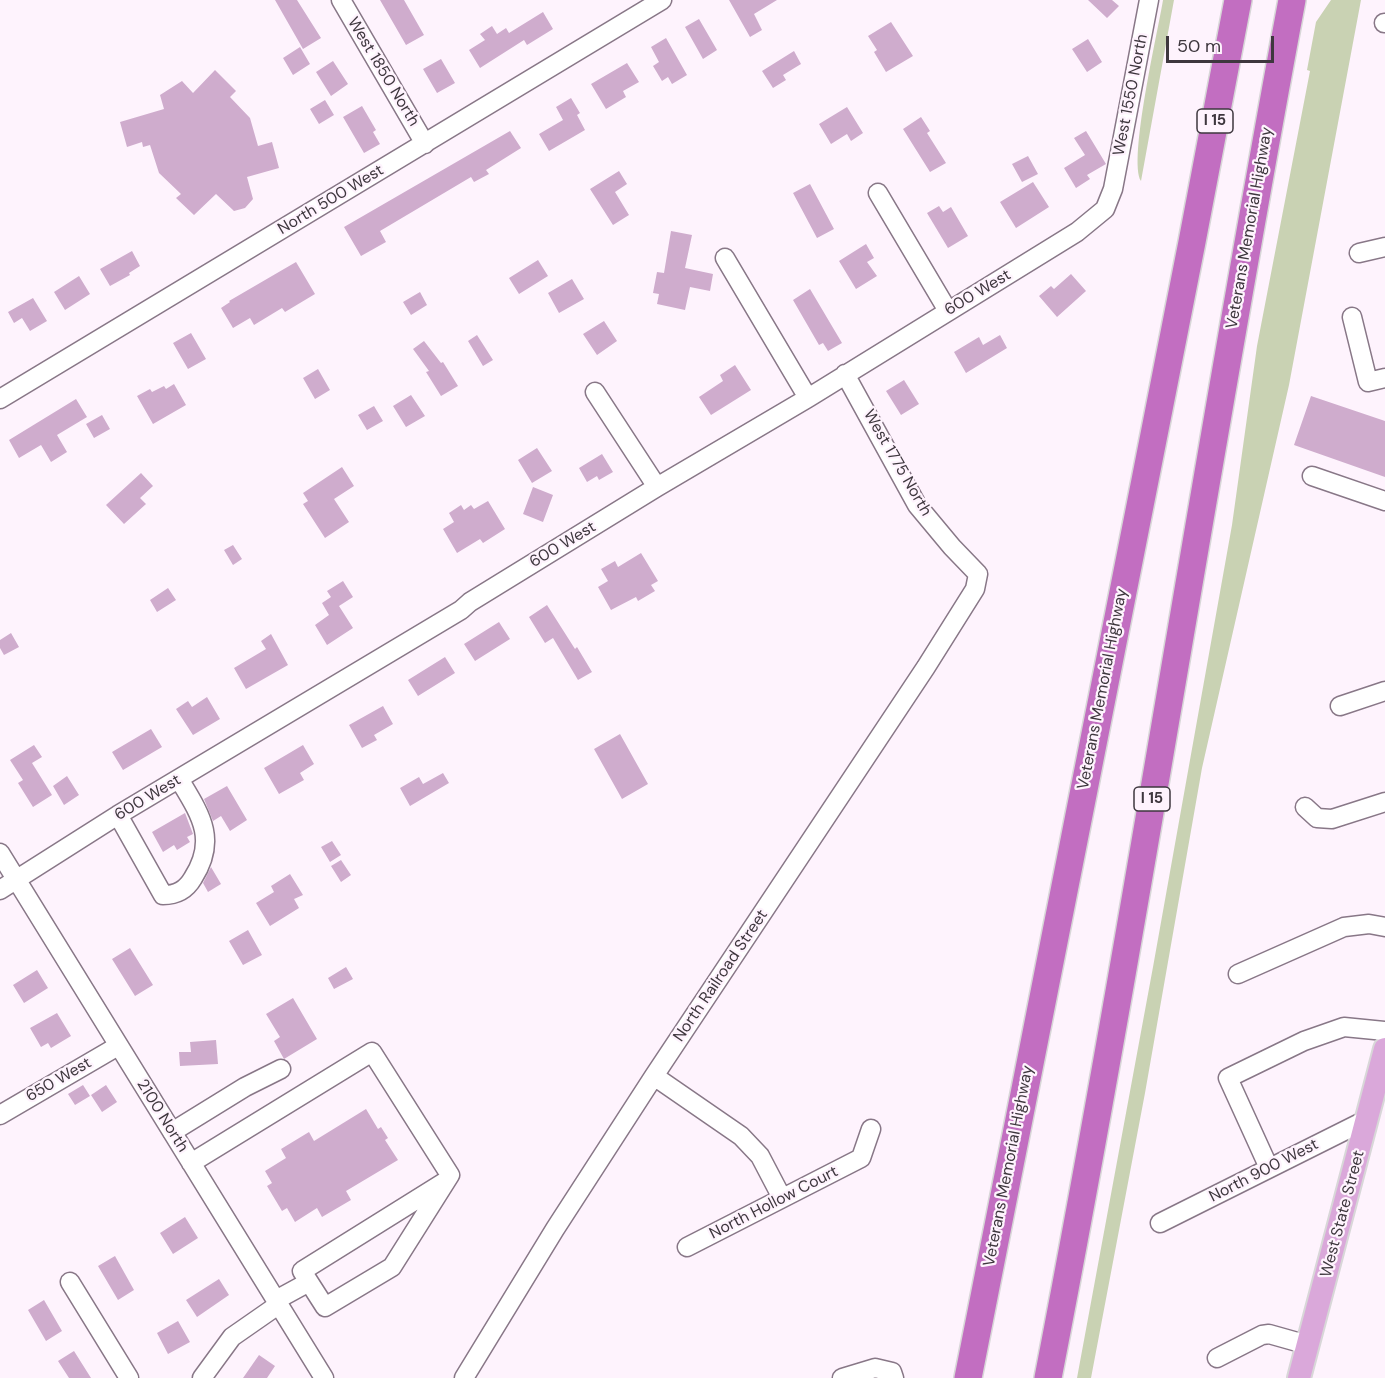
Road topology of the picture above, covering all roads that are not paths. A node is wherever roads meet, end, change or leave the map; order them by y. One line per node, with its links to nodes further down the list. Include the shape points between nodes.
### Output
1 (340, 0): 6 (street, West 1850 North)
2 (662, 0): 6 (street, North 500 West)
3 (1149, 0): 7 (street, West 1550 North)
4 (1238, 0): 61 (highway, Veterans Memorial Highway / I 15)
5 (1292, 0): 62 (highway, Veterans Memorial Highway / I 15, via 1089,1167)
6 (425, 144): 18 (street, North 500 West)
7 (1113, 189): 12 (street, 600 West, via 1105,209 1077,232)
8 (878, 193): 12 (street)
9 (1385, 247): 10 (street)
10 (1359, 253)
11 (725, 258): 17 (street)
12 (948, 310): 14 (street, 600 West)
13 (1352, 317): 15 (street, via 1368,382)
14 (845, 374): 17 (street, 600 West); 22 (street, West 1775 North, via 917,505)
15 (1385, 378)
16 (596, 392): 20 (street)
17 (808, 398): 20 (street, 600 West)
18 (0, 399)
19 (1312, 476): 21 (street)
20 (657, 487): 25 (street, 600 West)
21 (1385, 501)
22 (978, 574): 38 (street, North Railroad Street, via 975,589 926,667)
23 (1385, 691): 24 (street)
24 (1340, 705)
25 (179, 779): 28 (street, 600 West); 28 (street, via 203,822 205,840 205,856 187,888 163,895)
26 (1385, 802): 27 (street, via 1332,819 1317,818)
27 (1305, 807)
28 (118, 815): 30 (street, 600 West)
29 (0, 853): 30 (street, 2100 North)
30 (16, 880): 31 (street, 600 West); 35 (street, 2100 North)
31 (0, 890)
32 (1385, 927): 33 (street, via 1344,927)
33 (1238, 974)
34 (1385, 1031): 45 (street, via 1344,1027 1304,1041 1228,1078)
35 (118, 1046): 40 (street, 650 West); 43 (street, 2100 North)
36 (1385, 1049): 39 (main road, West State Street)
37 (281, 1069): 43 (street)
38 (654, 1076): 47 (street, via 741,1137 759,1156); 59 (street, North Railroad Street)
39 (1380, 1087): 41 (main road, West State Street)
40 (0, 1115)
41 (1368, 1119): 45 (street, North 900 West); 53 (main road, West State Street)
42 (871, 1129): 47 (street, North Hollow Court, via 861,1158)
43 (172, 1132): 44 (street, 2100 North)
44 (191, 1163): 46 (street, via 372,1052 450,1175); 52 (street, 2100 North)
45 (1269, 1168): 48 (street, North 900 West)
46 (446, 1181): 51 (street, via 302,1271); 51 (street, via 392,1267 325,1307)
47 (782, 1198): 49 (street, North Hollow Court)
48 (1160, 1223)
49 (687, 1247)
50 (70, 1282): 56 (street)
51 (309, 1282): 52 (street)
52 (277, 1302): 57 (street, via 232,1337); 58 (street, 2100 North)
53 (1308, 1345): 54 (street, via 1269,1334); 63 (main road, West State Street)
54 (1217, 1358)
55 (893, 1375): 60 (street, via 875,1368)
56 (129, 1378)
57 (202, 1378)
58 (324, 1378)
59 (464, 1378)
60 (842, 1378)
61 (968, 1378)
62 (1048, 1378)
63 (1299, 1378)

